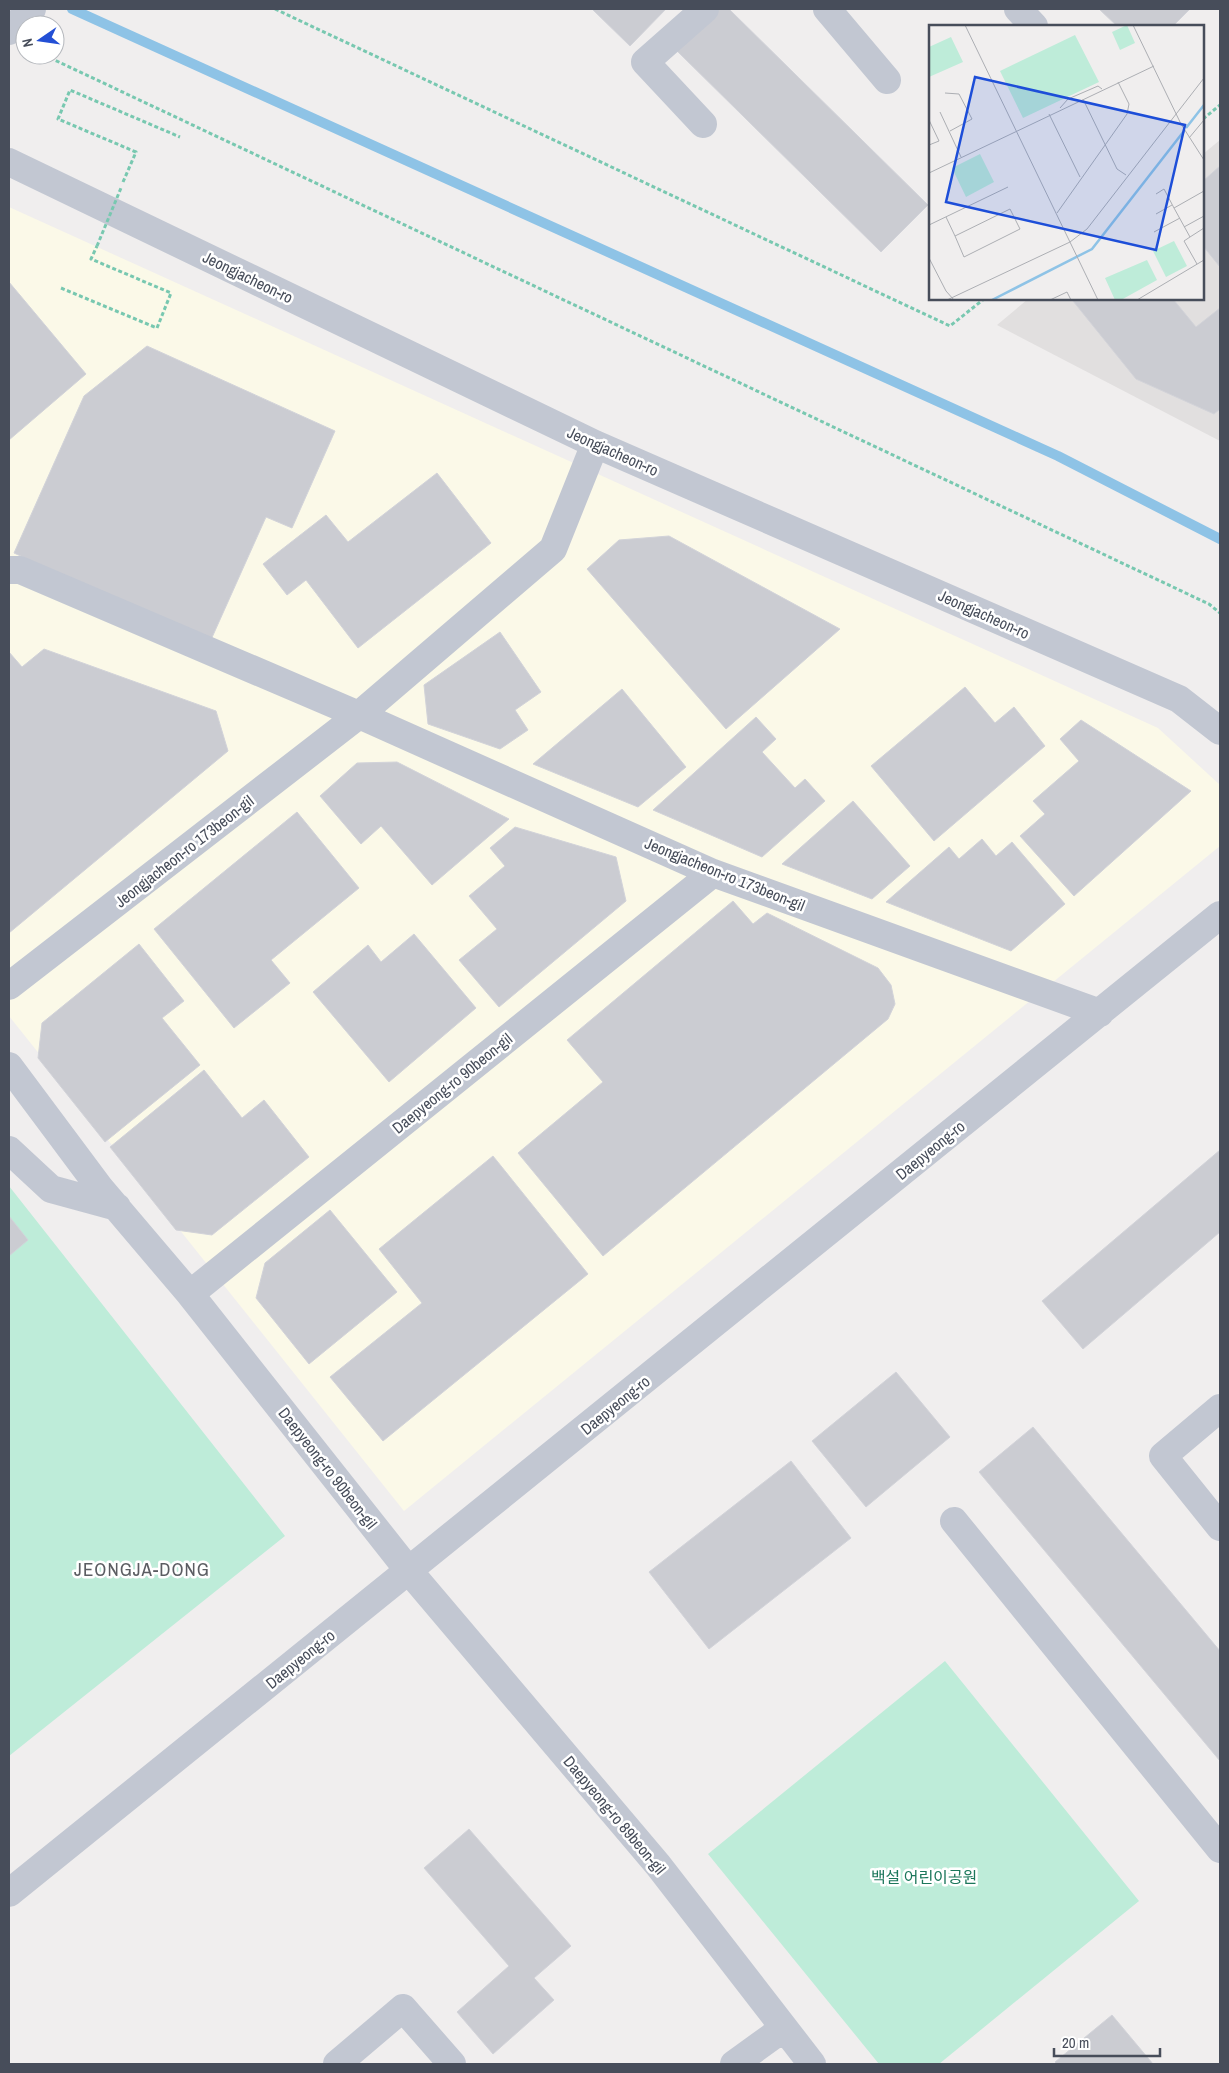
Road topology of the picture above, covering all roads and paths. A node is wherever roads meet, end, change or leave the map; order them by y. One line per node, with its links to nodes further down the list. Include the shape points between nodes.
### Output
1 (32, 9): 7 (street)
2 (276, 9): 16 (path, via 950,326)
3 (705, 9): 12 (street, via 645,62)
4 (827, 9): 9 (street)
5 (1018, 9): 6 (street)
6 (1033, 25)
7 (9, 31)
8 (65, 65): 19 (path, via 1209,604)
9 (887, 80)
10 (1220, 105): 11 (path)
11 (1204, 118)
12 (702, 124)
13 (180, 136): 15 (path, bridge, via 70,90 58,119 136,152 91,260 171,293 156,328)
14 (9, 162): 17 (street, Jeongjacheon-ro)
15 (60, 288)
16 (983, 300)
17 (595, 444): 20 (street, Jeongjacheon-ro 173beon-gil, via 553,548); 21 (street, Jeongjacheon-ro, via 1179,699)
18 (9, 570): 20 (street, Jeongjacheon-ro 173beon-gil, via 20,570)
19 (1220, 613)
20 (359, 715): 22 (street, Jeongjacheon-ro 173beon-gil); 24 (street, Jeongjacheon-ro 173beon-gil)
21 (1220, 732)
22 (713, 873): 25 (street, Jeongjacheon-ro 173beon-gil); 29 (street, Daepyeong-ro 90beon-gil)
23 (1220, 915): 25 (street, Daepyeong-ro)
24 (9, 986)
25 (1100, 1013): 33 (street, Daepyeong-ro)
26 (9, 1066): 28 (street, Daepyeong-ro 90beon-gil)
27 (9, 1150): 28 (street, via 51,1189)
28 (117, 1207): 29 (street, Daepyeong-ro 90beon-gil)
29 (190, 1294): 33 (street, Daepyeong-ro 90beon-gil)
30 (1220, 1408): 32 (street, via 1163,1456)
31 (954, 1522): 34 (street)
32 (1220, 1527)
33 (409, 1571): 35 (street, Daepyeong-ro); 36 (street, Daepyeong-ro 89beon-gil, via 658,1865)
34 (1220, 1849)
35 (9, 1893)
36 (784, 2028): 39 (street); 40 (street, Daepyeong-ro 89beon-gil)
37 (337, 2064): 38 (street, via 403,2008)
38 (452, 2064)
39 (734, 2064)
40 (812, 2064)

